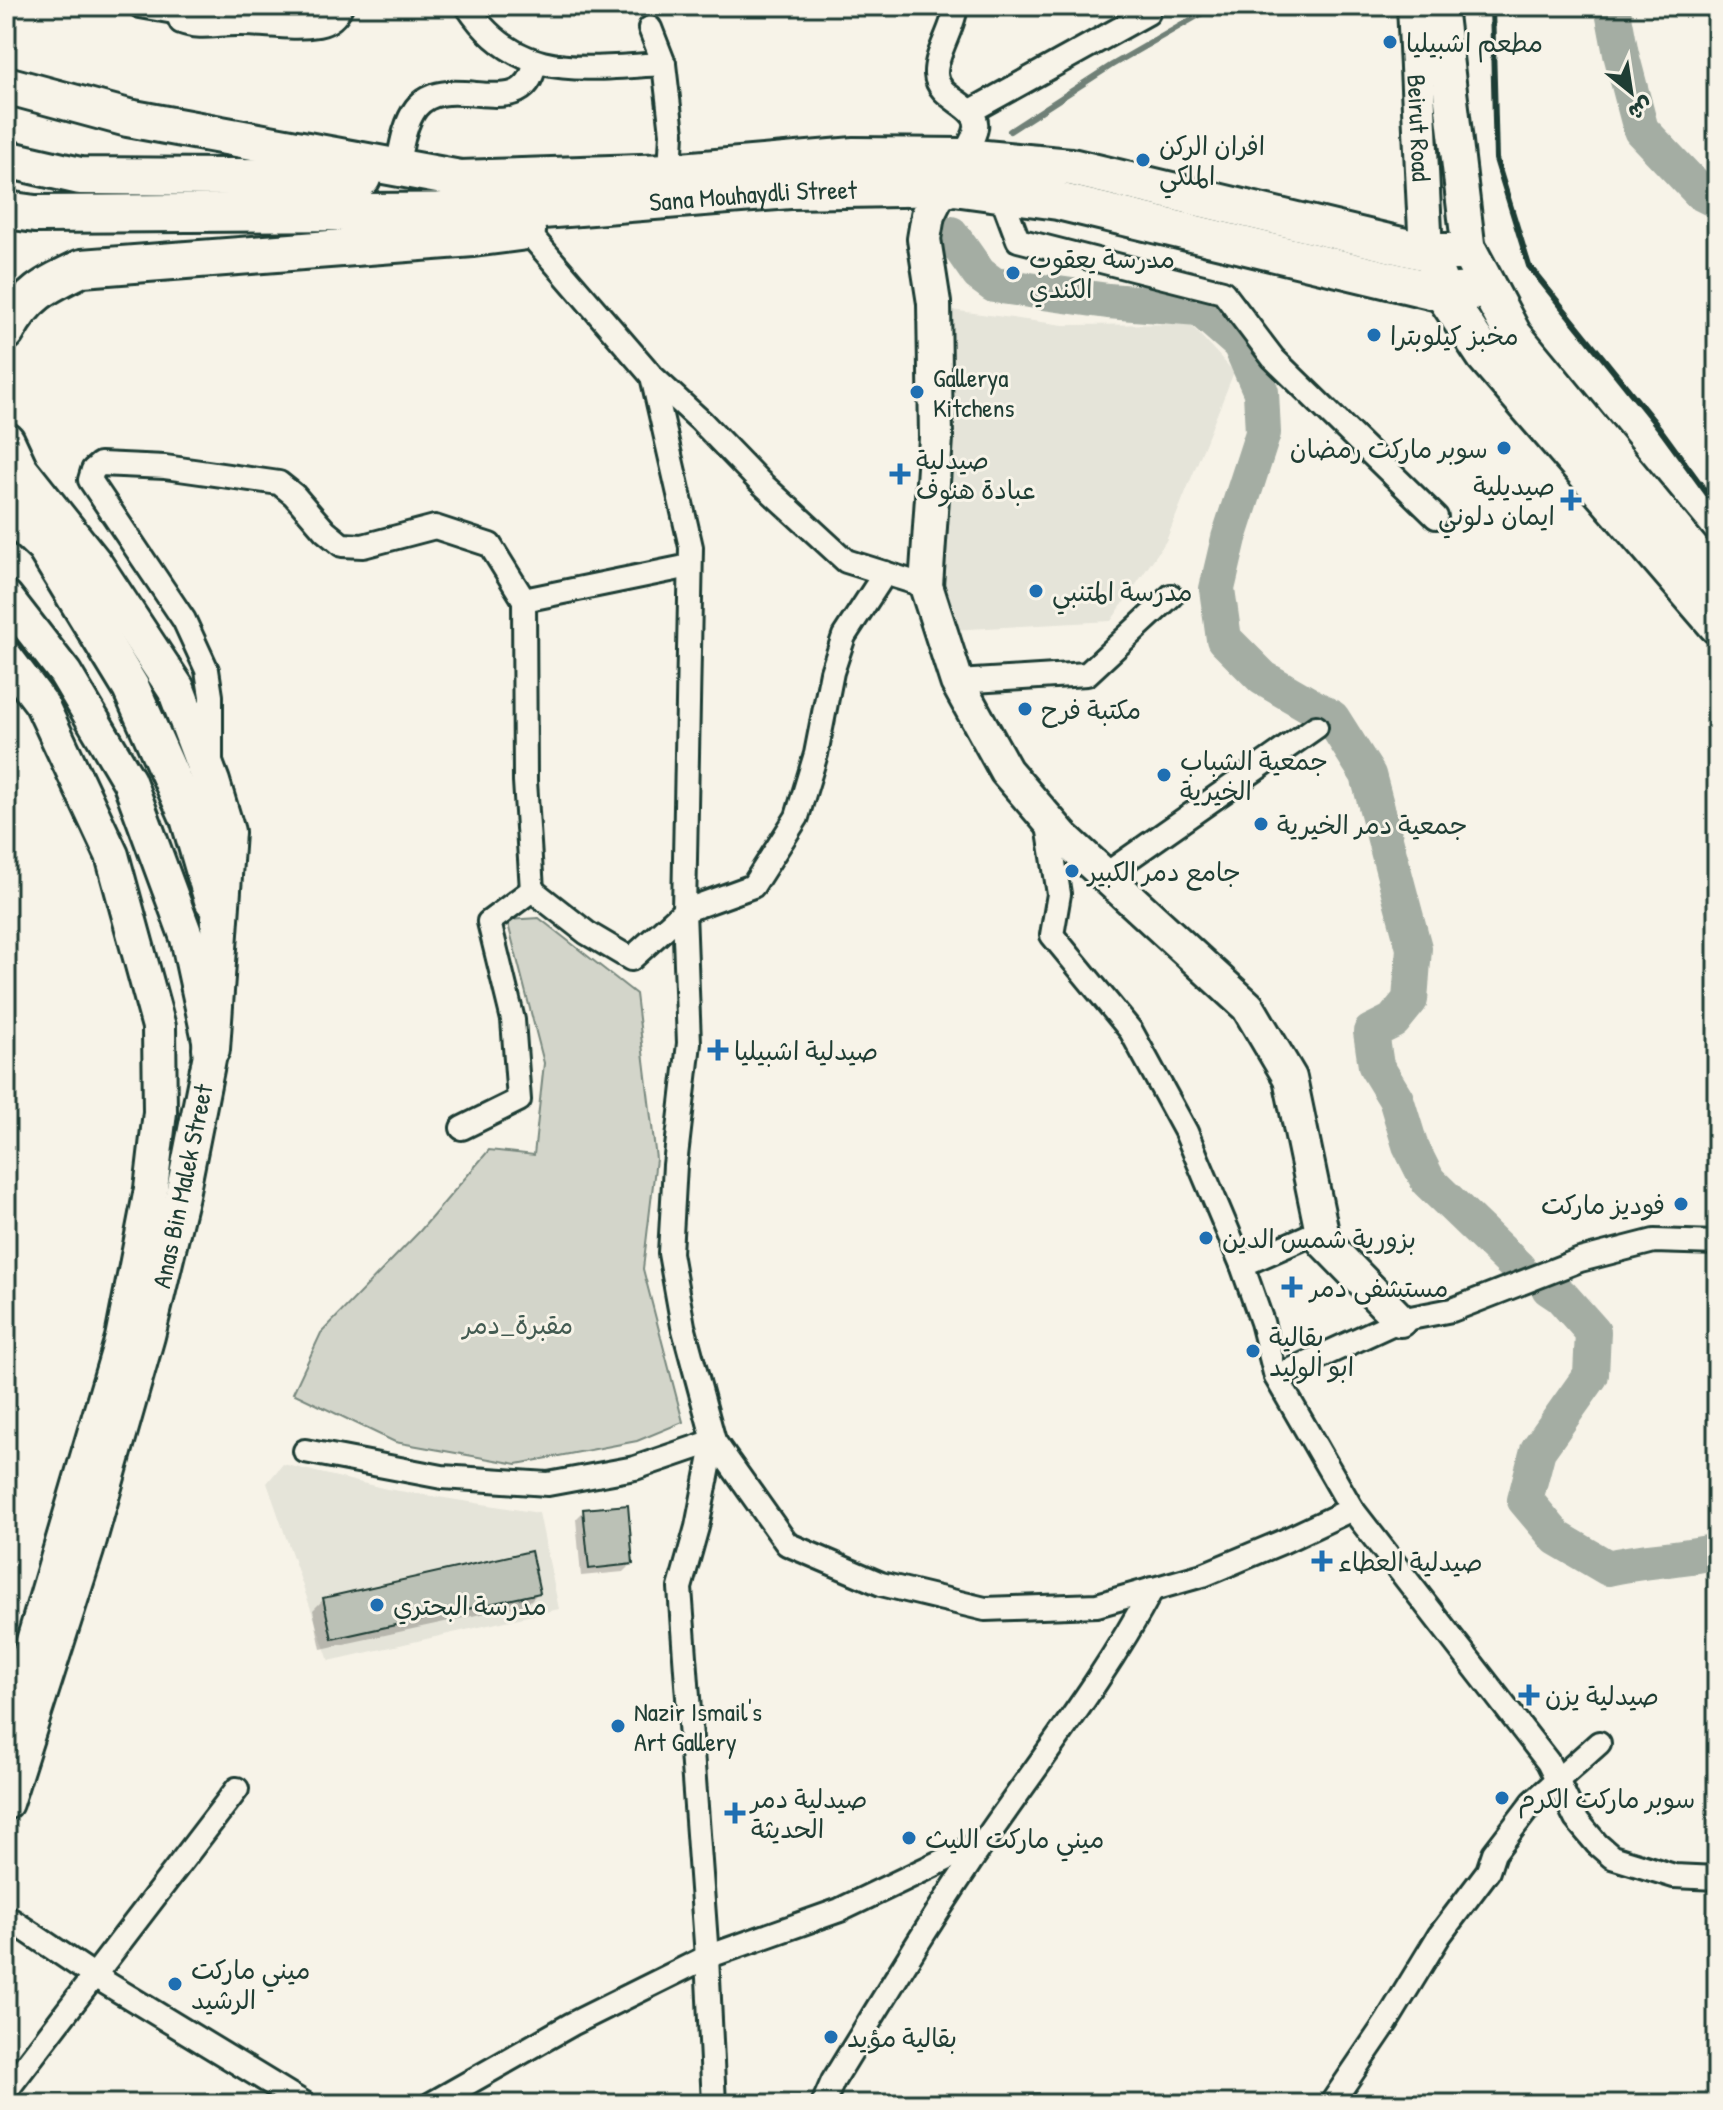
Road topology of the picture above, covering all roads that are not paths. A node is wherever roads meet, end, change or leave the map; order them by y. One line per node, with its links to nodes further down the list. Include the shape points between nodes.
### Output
1 (140, 6): 7 (street)
2 (341, 6): 7 (street, via 329,21 288,27 192,26 181,22)
3 (467, 6): 10 (street, via 490,36)
4 (956, 6): 13 (street, via 936,74 942,89)
5 (1414, 6): 22 (main road, Beirut Road)
6 (1440, 6): 23 (main road)
7 (174, 9)
8 (1148, 13): 13 (street)
9 (650, 28): 11 (street)
10 (535, 63): 11 (street); 15 (street, via 533,78 511,93 447,93 421,102 413,112)
11 (664, 64): 16 (street, via 672,133)
12 (6, 85): 15 (main road, via 128,118)
13 (971, 111): 17 (street, via 976,128)
14 (6, 159): 18 (main road, via 80,176)
15 (397, 168): 18 (main road)
16 (670, 172): 17 (main road, via 854,156); 20 (main road)
17 (959, 172): 19 (main road, Sana Mouhaydli Street); 20 (main road, Sana Mouhaydli Street, via 790,190); 22 (main road, via 1071,167); 34 (main road, via 938,195 924,239 934,303 936,438)
18 (460, 179): 20 (main road)
19 (1000, 192): 25 (main road, Sana Mouhaydli Street, via 1058,201); 30 (street, via 1018,240 1223,292 1273,358)
20 (529, 206): 21 (main road, Sana Mouhaydli Street, via 35,214); 26 (main road, via 473,238 82,268 43,286 18,310); 27 (street)
21 (6, 210)
22 (1426, 252): 23 (main road); 25 (main road)
23 (1469, 252): 24 (main road)
24 (1488, 290): 25 (main road, Sana Mouhaydli Street); 33 (main road, via 1513,335)
25 (1443, 293): 38 (main road, via 1485,356)
26 (6, 332)
27 (652, 376): 31 (street, via 691,547); 32 (street, via 846,561)
28 (6, 441): 42 (main road, via 20,471 93,563 176,689)
29 (6, 510): 47 (main road, via 45,547 131,688 189,818)
30 (1436, 517)
31 (690, 566): 37 (street); 46 (street)
32 (885, 573): 34 (street); 46 (street, via 844,636 797,817 753,886)
33 (1717, 582)
34 (926, 586): 40 (main road)
35 (1171, 596): 40 (street, via 1087,674)
36 (6, 597): 48 (main road, Anas Bin Malek Street, via 65,673 129,781 187,938)
37 (524, 600): 42 (street, via 490,545 435,527 363,546 342,545 279,483 165,467 96,466 90,480 184,620 207,670); 45 (street)
38 (1717, 625)
39 (6, 657): 50 (main road, Anas Bin Malek Street, via 41,703 112,855 159,1027 160,1112)
40 (957, 682): 43 (main road, via 1006,771)
41 (1316, 727): 44 (street)
42 (211, 782): 47 (main road, via 226,832)
43 (1047, 818): 44 (main road); 54 (street, via 1059,894 1052,935 1131,1031 1186,1132)
44 (1105, 875): 52 (main road, via 1248,1007 1290,1078)
45 (532, 890): 46 (street, via 631,959); 49 (street, via 489,922 513,1020 519,1100)
46 (684, 911): 57 (street, via 689,1043 670,1253)
47 (220, 926): 48 (main road)
48 (211, 1049): 51 (main road, Anas Bin Malek Street)
49 (462, 1128)
50 (151, 1189): 51 (main road); 61 (main road, Anas Bin Malek Street, via 122,1338 31,1648)
51 (182, 1195): 65 (main road, Anas Bin Malek Street, via 87,1550)
52 (1322, 1230): 54 (street); 55 (main road, via 1324,1242)
53 (1717, 1243): 55 (street, via 1654,1241 1580,1260 1452,1310)
54 (1242, 1265): 56 (street)
55 (1400, 1320): 56 (street)
56 (1276, 1377): 59 (street)
57 (714, 1441): 58 (street, via 635,1468 548,1484 442,1477); 60 (street, via 787,1544 881,1584 985,1609 1097,1605); 69 (street, via 680,1588)
58 (305, 1451)
59 (1352, 1509): 60 (street, via 1203,1575); 63 (street)
60 (1152, 1589): 66 (street, via 1125,1640)
61 (6, 1712)
62 (1599, 1743): 63 (street)
63 (1559, 1781): 67 (street, via 1576,1819 1612,1857 1674,1876); 76 (street, via 1533,1802 1494,1853 1488,1871 1439,1936)
64 (237, 1789): 70 (street)
65 (6, 1803)
66 (984, 1841): 69 (street, via 840,1910); 75 (street)
67 (1717, 1878)
68 (8, 1918): 70 (street)
69 (707, 1957): 73 (street, via 572,2024); 74 (street)
70 (93, 1975): 71 (street); 72 (street)
71 (6, 2091)
72 (305, 2104)
73 (431, 2104)
74 (714, 2104)
75 (823, 2104)
76 (1331, 2104)

